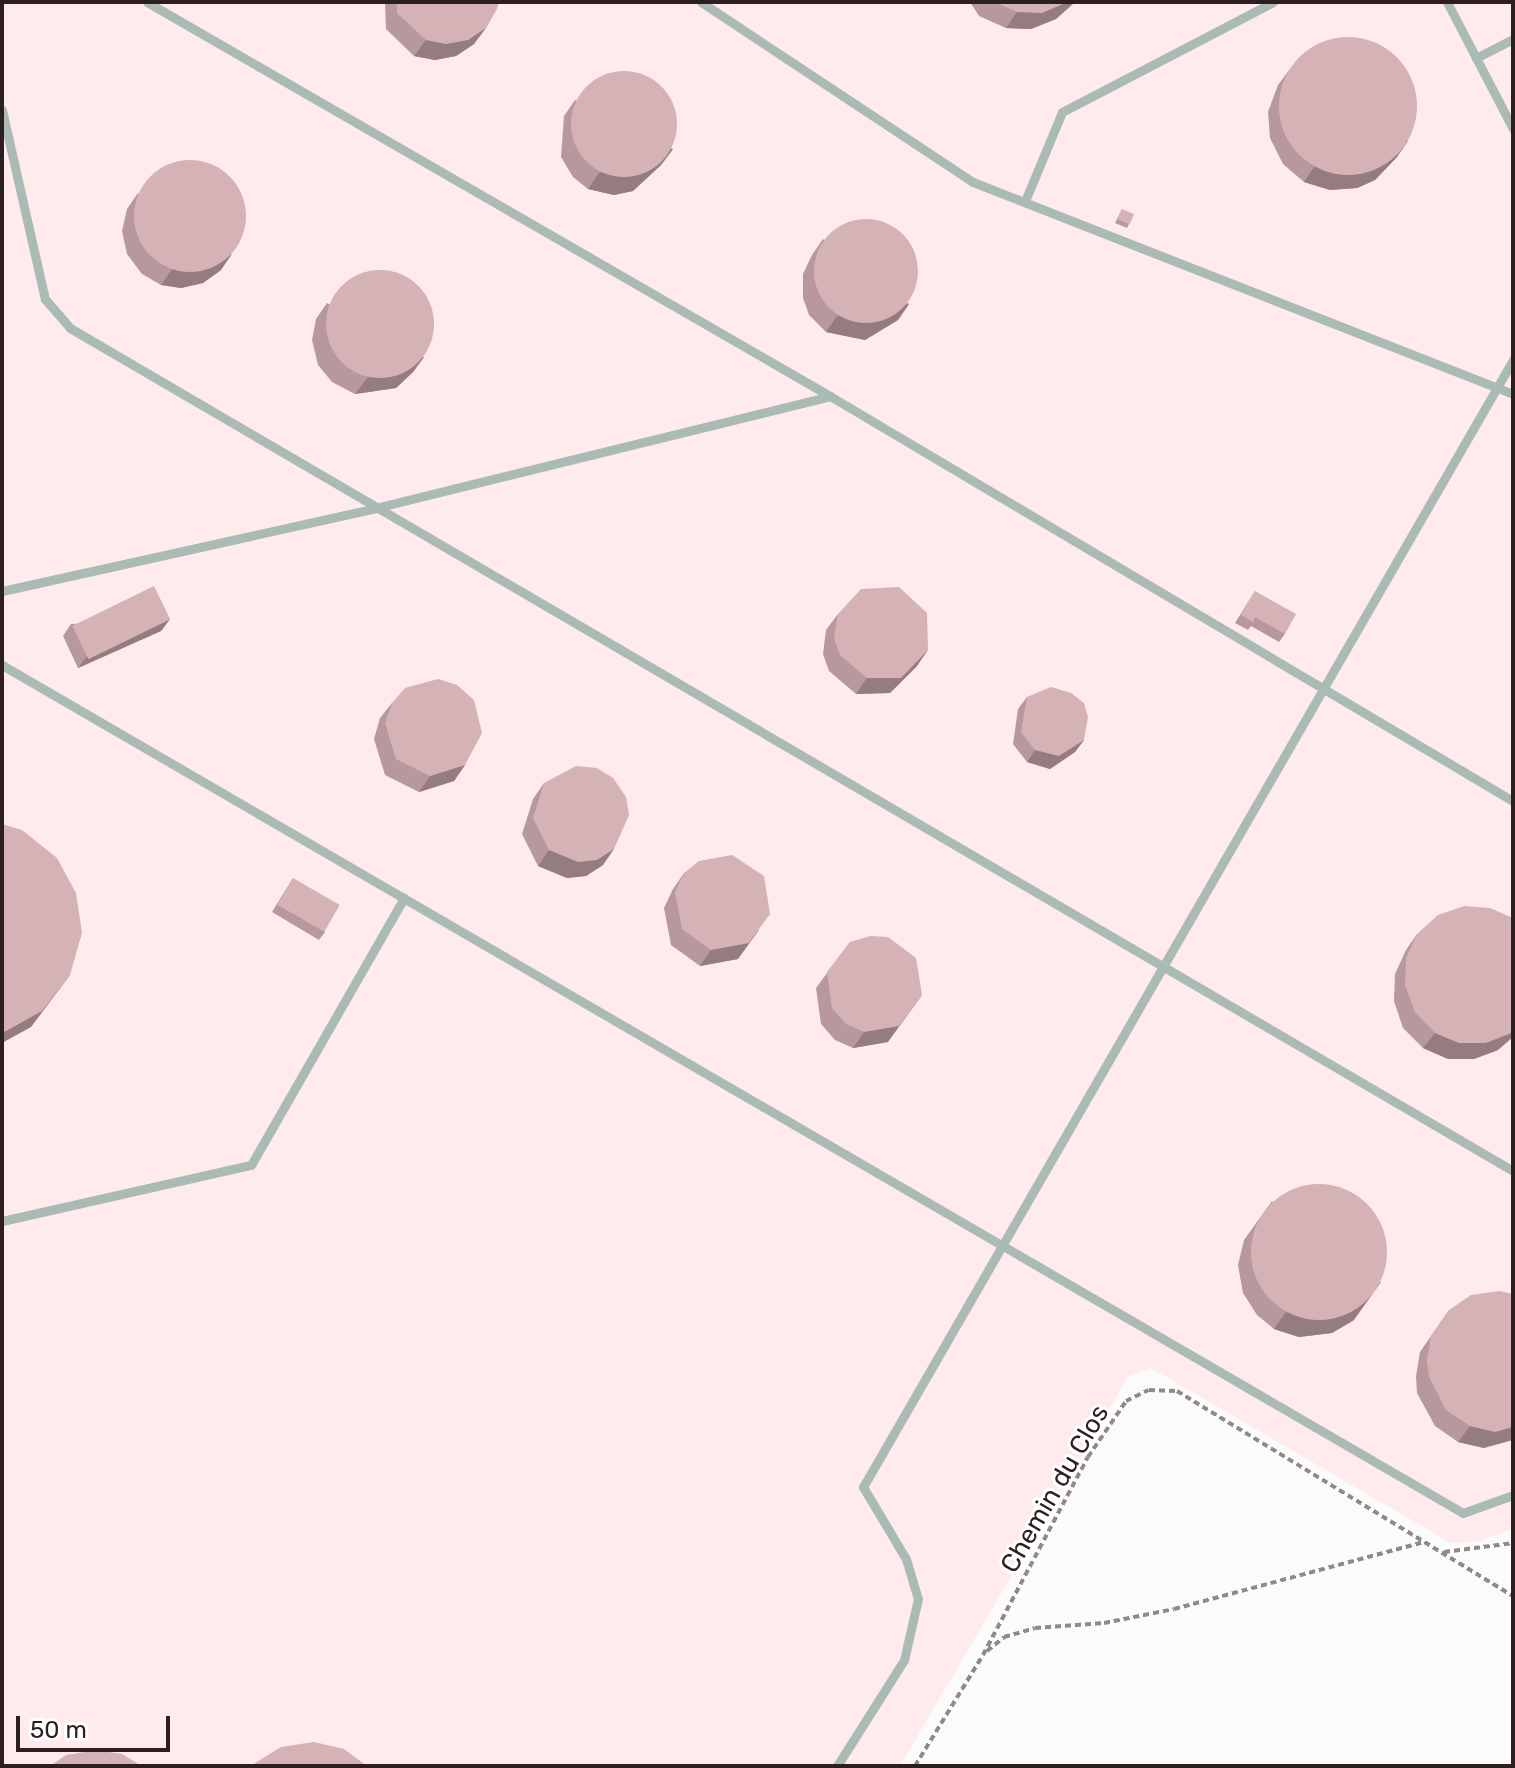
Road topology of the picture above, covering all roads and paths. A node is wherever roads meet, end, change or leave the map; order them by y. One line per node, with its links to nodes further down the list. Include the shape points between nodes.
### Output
1 (147, 2): 14 (lane)
2 (701, 2): 10 (lane, via 973,182)
3 (1273, 2): 10 (lane, via 1062,112)
4 (1447, 2): 6 (lane)
5 (1513, 39): 6 (lane)
6 (1476, 58): 8 (lane)
7 (2, 110): 9 (lane)
8 (1513, 129)
9 (7, 154): 15 (lane, via 45,299 70,328)
10 (1025, 201): 12 (lane)
11 (1513, 360): 12 (lane)
12 (1497, 387): 13 (lane); 18 (lane)
13 (1513, 394)
14 (830, 396): 15 (lane); 18 (lane)
15 (375, 508): 16 (lane); 21 (lane)
16 (2, 591)
17 (2, 665): 20 (lane)
18 (1322, 692): 19 (lane); 21 (lane)
19 (1513, 801)
20 (404, 898): 23 (lane, via 251,1165); 24 (lane)
21 (1164, 967): 22 (lane); 24 (lane)
22 (1513, 1171)
23 (2, 1221)
24 (1004, 1246): 25 (lane, via 1463,1513); 31 (lane, via 863,1487 906,1559 918,1599 904,1660)
25 (1513, 1495)
26 (1424, 1542): 28 (path, Chemin du Clos); 30 (path, via 1174,1609 1104,1623 1035,1628 1004,1637); 30 (path, Chemin du Clos, via 1177,1391 1149,1390 1126,1401 1088,1457)
27 (1513, 1543): 28 (path)
28 (1442, 1552): 29 (path, Chemin du Clos)
29 (1513, 1596)
30 (983, 1655): 32 (path, Chemin du Clos)
31 (837, 1766)
32 (915, 1766)

